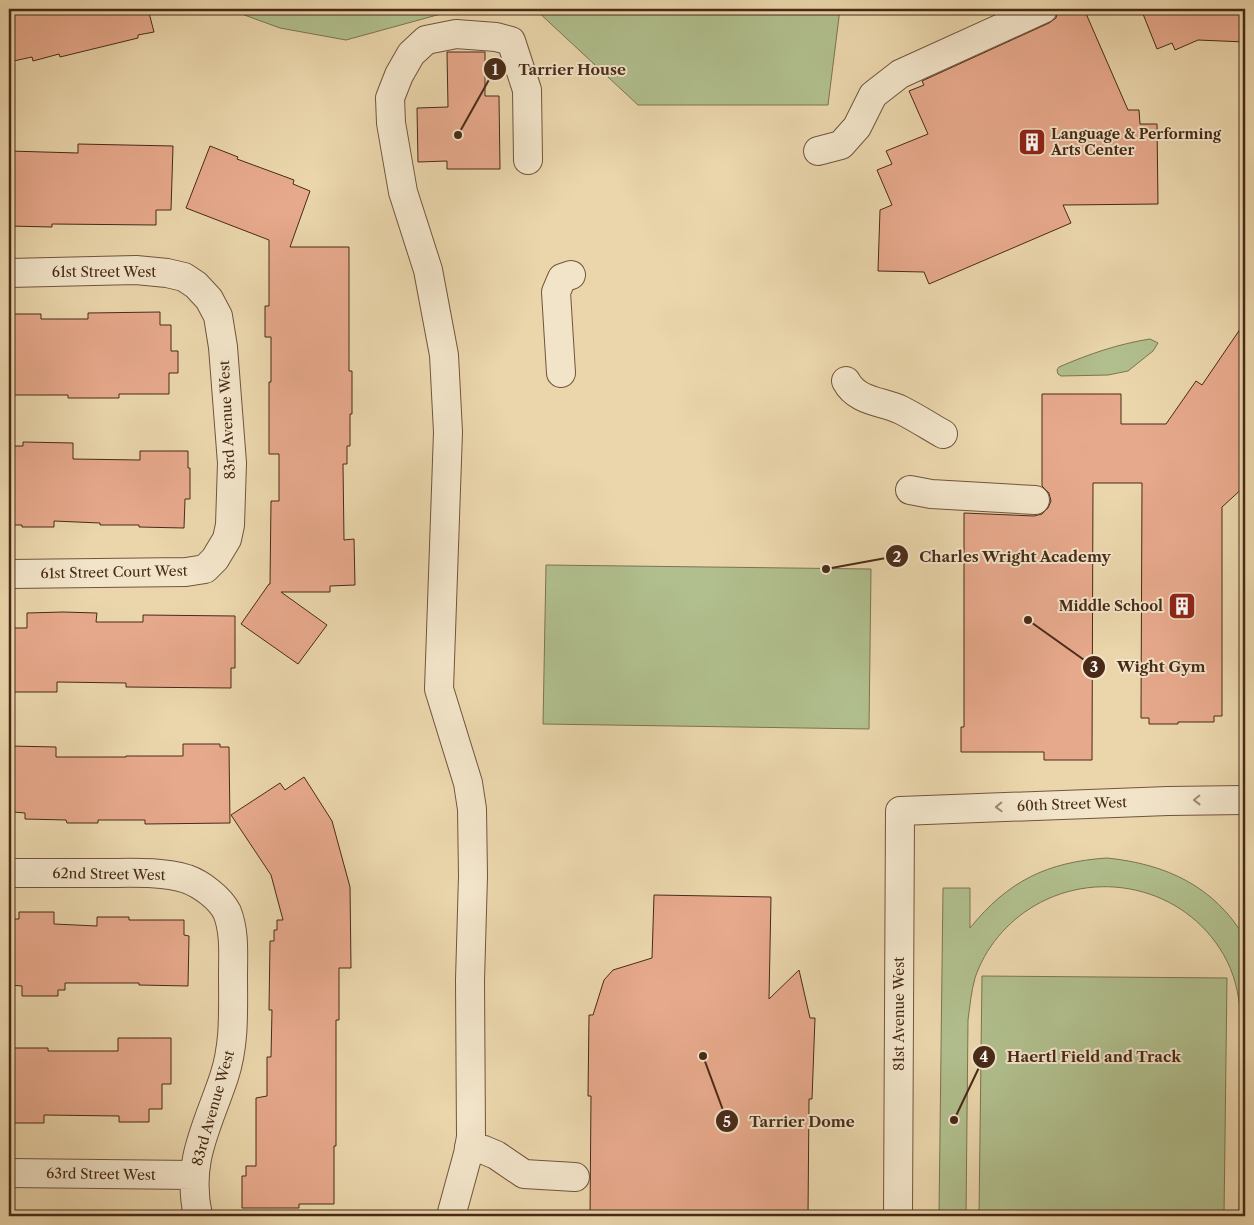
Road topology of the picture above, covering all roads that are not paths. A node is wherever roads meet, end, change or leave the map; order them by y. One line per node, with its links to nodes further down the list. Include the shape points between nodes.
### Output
1 (1044, 9): 2 (street, via 900,74 873,95 857,127 841,145)
2 (818, 151)
3 (528, 160): 18 (street, via 527,90 511,41 456,34 426,40 411,54 390,98 391,123 403,192 428,270 444,355 448,432 439,689 468,783 472,809)
4 (9, 273): 6 (street, 61st Street West, via 136,270 184,277)
5 (570, 275): 7 (street, via 562,278 556,292)
6 (196, 285): 12 (street, 83rd Avenue West, via 218,316 232,463 230,525 227,539)
7 (561, 373)
8 (846, 380): 9 (street, via 859,395 899,409)
9 (943, 434)
10 (910, 490): 11 (street)
11 (1035, 500)
12 (215, 559): 13 (street, 61st Street Court West, via 204,569 186,572)
13 (9, 574)
14 (1245, 800): 15 (street, 60th Street West, one-way to 15)
15 (900, 811): 24 (street, 81st Avenue West)
16 (9, 873): 17 (street, 62nd Street West, via 172,876 188,879 204,889)
17 (226, 911): 20 (street, 83rd Avenue West, via 233,944 232,1042 203,1132)
18 (469, 1147): 21 (street, via 484,1150 524,1174); 23 (street)
19 (9, 1173): 20 (street, 63rd Street West)
20 (194, 1175): 22 (street, 83rd Avenue West)
21 (575, 1177)
22 (198, 1216)
23 (451, 1216)
24 (898, 1216)

